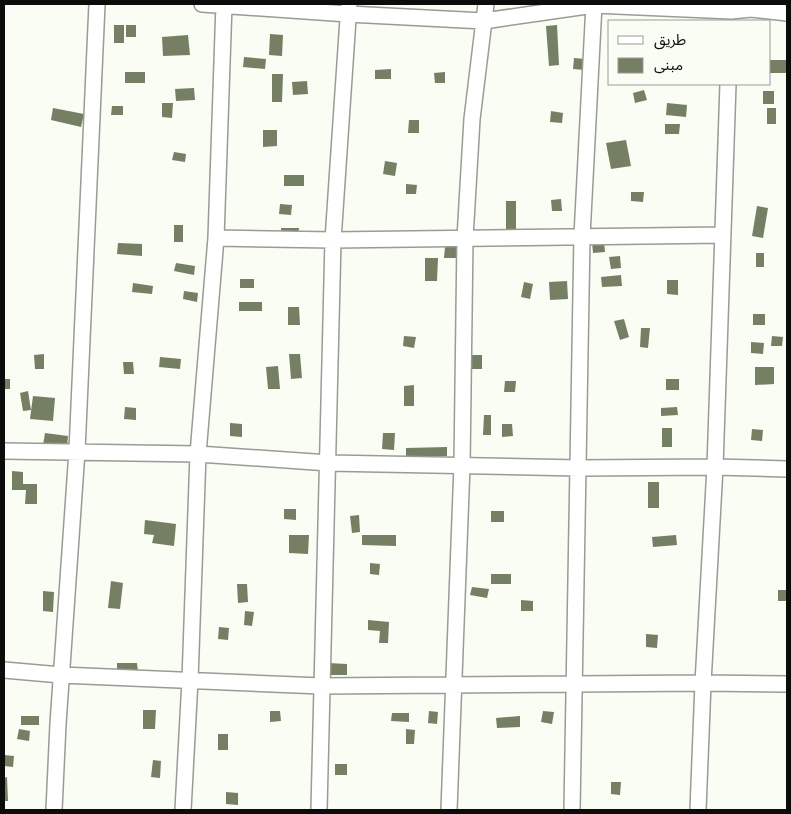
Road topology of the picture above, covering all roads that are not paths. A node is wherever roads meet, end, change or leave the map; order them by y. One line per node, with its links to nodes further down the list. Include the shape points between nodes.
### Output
1 (97, 4): 17 (street)
2 (202, 4): 3 (street)
3 (224, 4): 6 (street); 13 (street)
4 (486, 4): 9 (street)
5 (594, 4): 8 (street); 9 (street); 12 (street)
6 (348, 9): 9 (street); 15 (street)
7 (787, 12): 8 (street, via 750,9)
8 (731, 16)
9 (484, 21): 14 (street, via 472,119)
10 (728, 85): 11 (street)
11 (722, 234): 12 (street); 21 (street)
12 (582, 236): 14 (street); 22 (street)
13 (216, 238): 15 (street); 18 (street)
14 (465, 238): 15 (street); 20 (street)
15 (333, 240): 19 (street)
16 (4, 450): 17 (street)
17 (77, 451): 18 (street); 25 (street)
18 (198, 454): 19 (street); 26 (street)
19 (329, 463): 20 (street); 30 (street)
20 (462, 465): 22 (street); 31 (street)
21 (715, 467): 22 (street); 23 (street); 27 (street)
22 (579, 468): 29 (street)
23 (787, 469)
24 (4, 670): 25 (street)
25 (61, 675): 26 (street); 32 (street)
26 (190, 680): 30 (street); 33 (street)
27 (702, 683): 28 (street); 29 (street); 37 (street)
28 (787, 684)
29 (574, 685): 31 (street); 36 (street)
30 (321, 686): 31 (street); 34 (street)
31 (454, 686): 35 (street)
32 (54, 810)
33 (183, 810)
34 (319, 810)
35 (450, 810)
36 (572, 810)
37 (698, 810)

